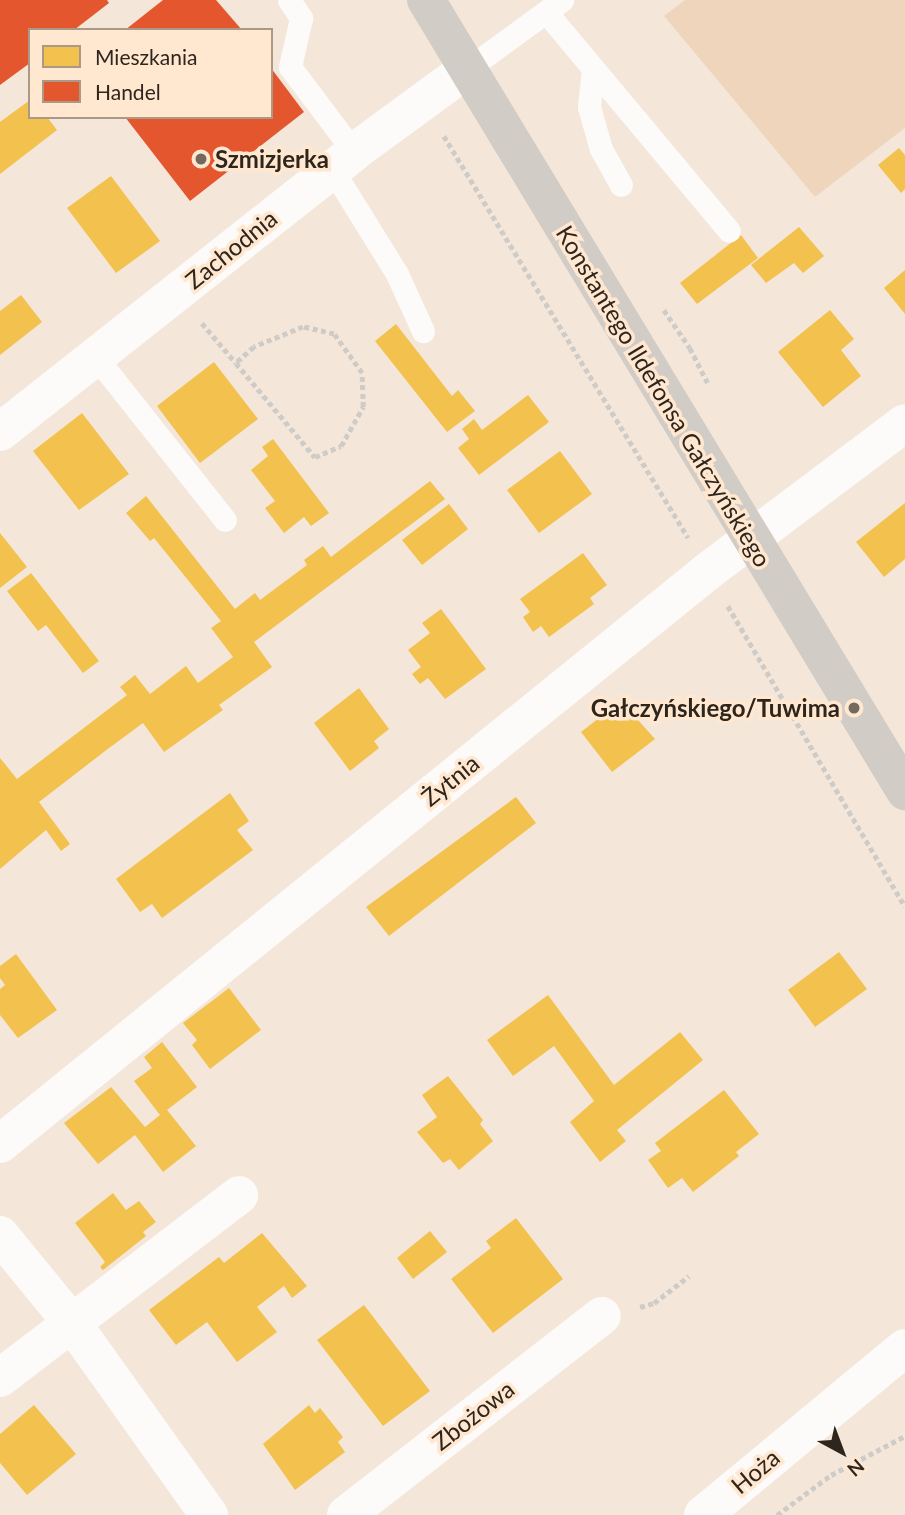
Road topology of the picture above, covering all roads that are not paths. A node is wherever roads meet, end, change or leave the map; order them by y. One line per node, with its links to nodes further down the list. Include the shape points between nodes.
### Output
1 (289, 0): 6 (lane, via 301,18 290,67)
2 (426, 0): 5 (street, Konstantego Ildefonsa Gałczyńskiego)
3 (554, 6): 4 (lane); 5 (lane)
4 (593, 69): 7 (lane, via 589,107 601,149); 8 (lane)
5 (466, 70): 6 (street, Zachodnia); 14 (street, Konstantego Ildefonsa Gałczyńskiego)
6 (343, 160): 9 (lane); 10 (street, Zachodnia)
7 (621, 185)
8 (729, 231)
9 (422, 331)
10 (95, 356): 12 (street, Zachodnia); 13 (lane)
11 (905, 423): 14 (street, Żytnia)
12 (0, 432)
13 (225, 520)
14 (751, 540): 15 (street, Konstantego Ildefonsa Gałczyńskiego); 16 (street, Żytnia)
15 (905, 791)
16 (0, 1144)
17 (239, 1195): 20 (street)
18 (0, 1235): 20 (street)
19 (602, 1316): 24 (street, Zbożowa)
20 (72, 1323): 22 (street); 23 (street)
21 (905, 1348): 25 (street, Hoża)
22 (0, 1378)
23 (209, 1515)
24 (346, 1515)
25 (703, 1515)

